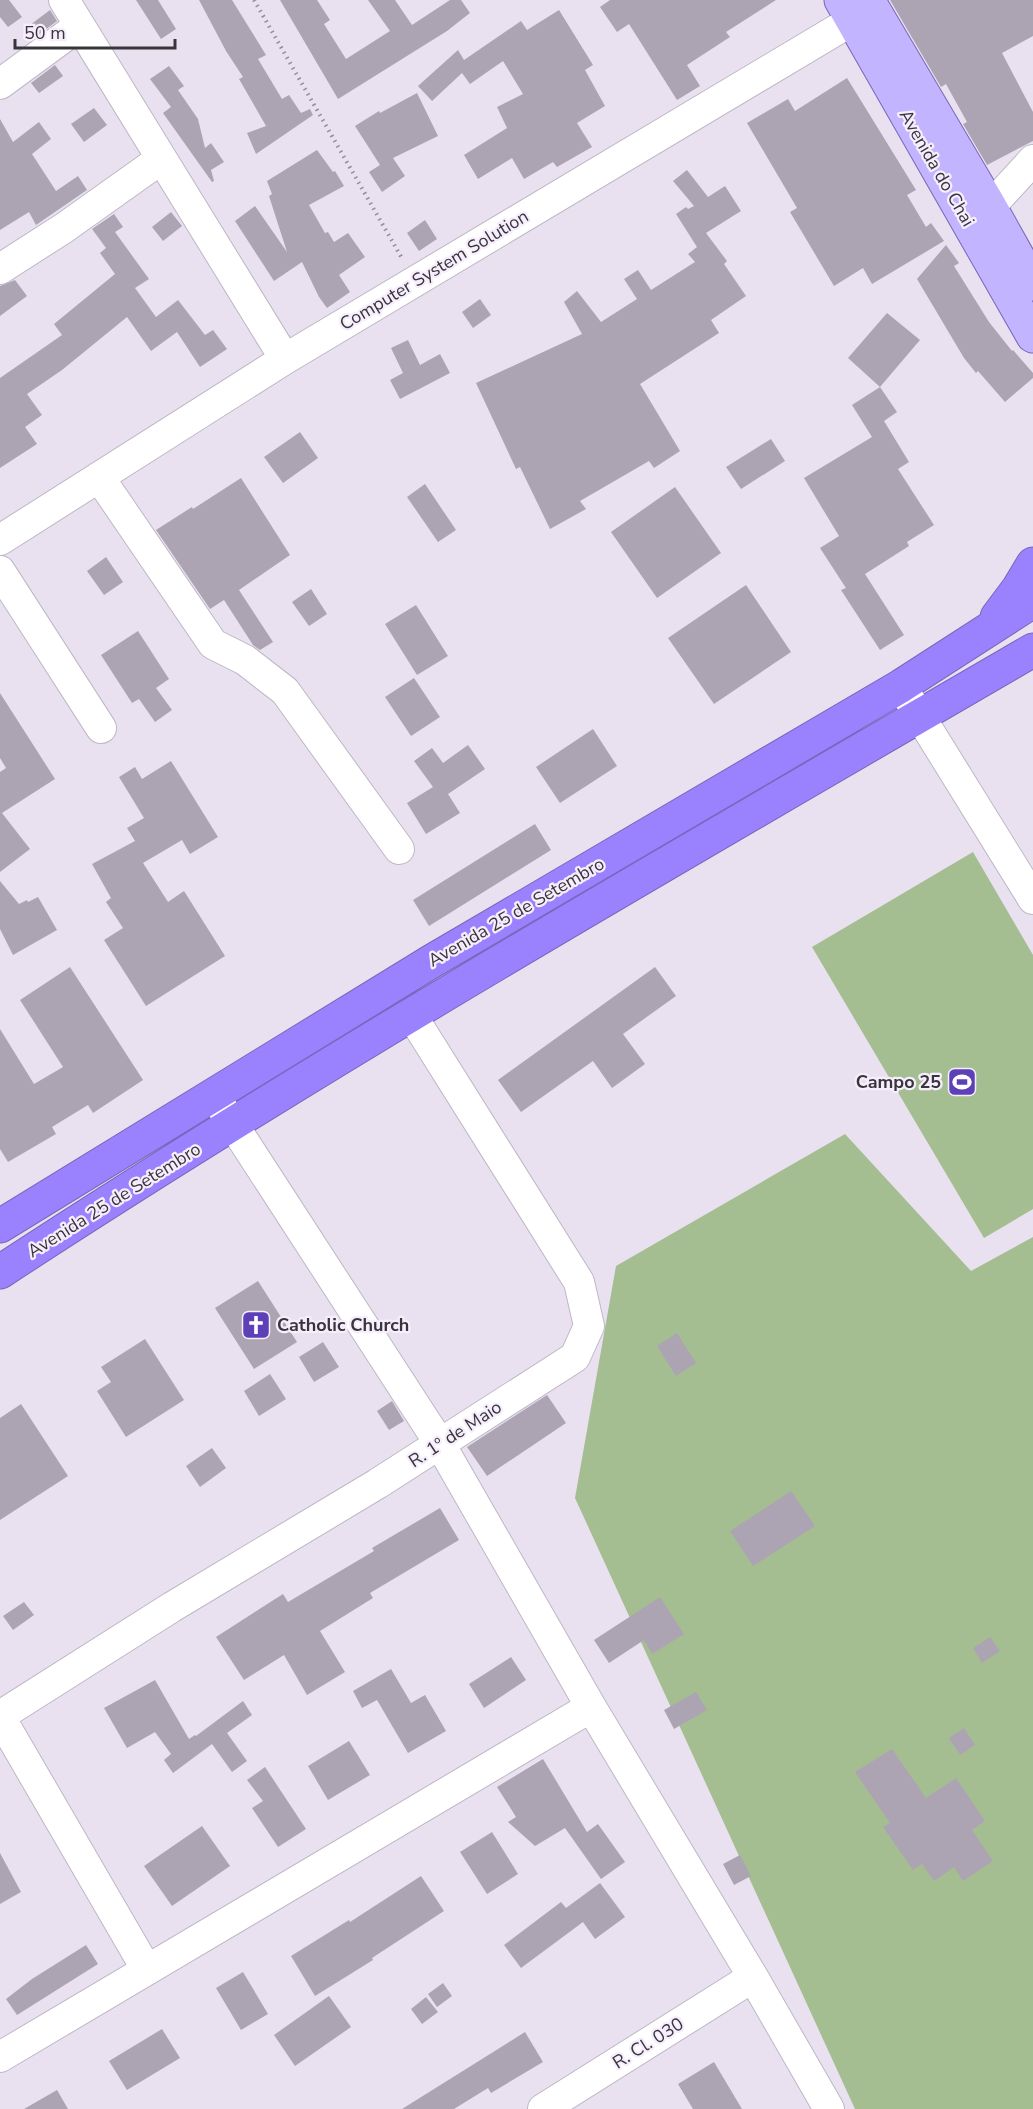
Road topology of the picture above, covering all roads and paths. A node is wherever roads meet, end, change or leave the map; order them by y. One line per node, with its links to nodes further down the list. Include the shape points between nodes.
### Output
1 (64, 0): 4 (street)
2 (254, 0): 10 (path)
3 (858, 7): 8 (main road, Avenida do Chai); 10 (street, Computer System Solution); 12 (main road, Avenida do Chai)
4 (79, 26): 5 (street); 6 (street)
5 (0, 84)
6 (161, 159): 9 (street); 13 (street)
7 (1033, 160): 8 (street)
8 (990, 207): 11 (main road, Avenida do Chai)
9 (0, 269)
10 (415, 282): 13 (street, Computer System Solution)
11 (1033, 284)
12 (1033, 336)
13 (285, 359): 14 (street, Computer System Solution)
14 (99, 477): 15 (street, Computer System Solution); 24 (street, via 213,644 245,660 285,691)
15 (0, 540)
16 (1033, 564): 19 (highway)
17 (0, 571): 23 (street)
18 (1033, 601): 19 (highway, Avenida 25 de Setembro)
19 (989, 628): 21 (highway, Avenida 25 de Setembro)
20 (1033, 650): 22 (highway, Avenida 25 de Setembro)
21 (901, 686): 22 (street); 26 (highway, Avenida 25 de Setembro)
22 (918, 716): 25 (street); 27 (highway, Avenida 25 de Setembro)
23 (101, 728)
24 (399, 849)
25 (1033, 899)
26 (432, 961): 27 (highway); 29 (highway, Avenida 25 de Setembro)
27 (453, 990): 28 (highway, Avenida 25 de Setembro)
28 (412, 1016): 30 (highway, Avenida 25 de Setembro); 33 (street, R. 1º de Maio, via 579,1282 589,1326 575,1357)
29 (213, 1094): 30 (street); 31 (highway, Avenida 25 de Setembro)
30 (233, 1125): 32 (highway, Avenida 25 de Setembro); 33 (street)
31 (0, 1226)
32 (5, 1258)
33 (440, 1444): 34 (street); 35 (street, R. 1º de Maio)
34 (591, 1707): 36 (street); 37 (street)
35 (0, 1717): 36 (street)
36 (147, 1970): 38 (street)
37 (753, 1977): 39 (street, R. Cl. 030); 40 (street)
38 (0, 2057)
39 (543, 2109)
40 (829, 2109)

